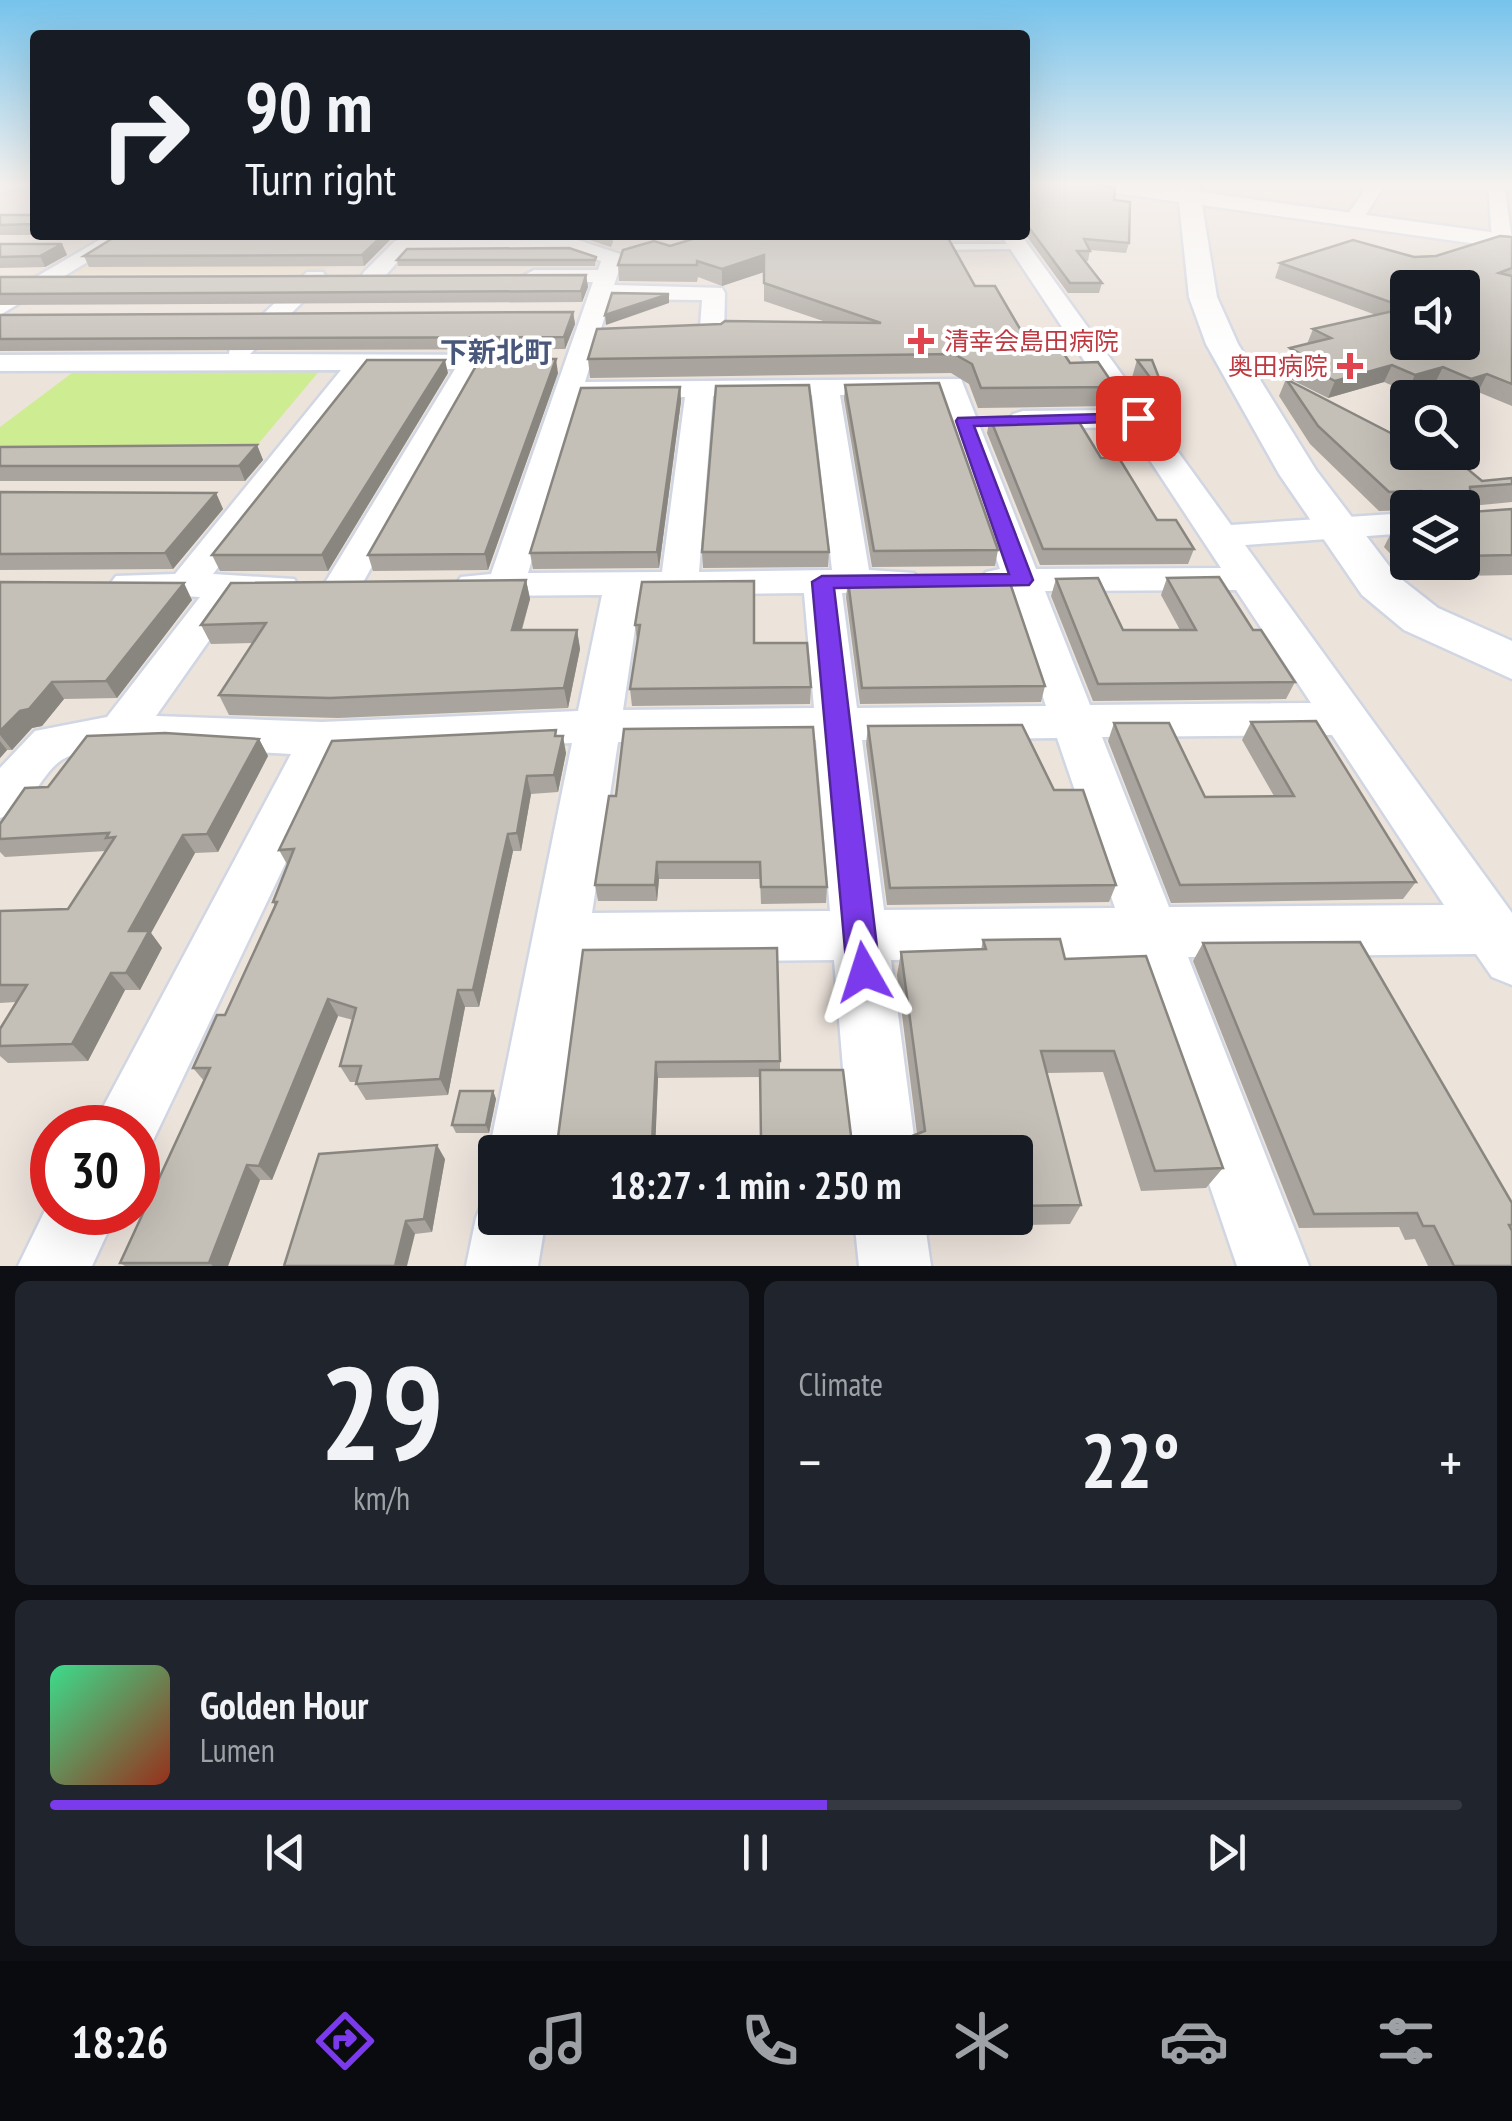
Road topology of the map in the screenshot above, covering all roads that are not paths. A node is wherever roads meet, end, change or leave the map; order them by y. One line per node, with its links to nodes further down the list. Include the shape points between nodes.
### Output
1 (87, 243): 6 (street)
2 (109, 243): 13 (street)
3 (983, 243): 7 (lane)
4 (1016, 243): 30 (street)
5 (1196, 243): 35 (street, via 1204,297 1222,344)
6 (70, 245)
7 (922, 247)
8 (509, 276): 15 (street)
9 (277, 277): 10 (street)
10 (344, 277): 11 (street); 15 (street, via 402,245 581,246 613,258); 19 (street)
11 (411, 277)
12 (0, 278): 13 (street)
13 (50, 278): 14 (street); 16 (street)
14 (88, 278)
15 (594, 298): 22 (street, via 714,293 712,334); 23 (street)
16 (0, 308)
17 (310, 314): 19 (street)
18 (236, 315): 19 (street)
19 (276, 315): 25 (street)
20 (0, 316): 21 (street)
21 (39, 316)
22 (640, 336)
23 (585, 356): 24 (street); 29 (street); 47 (street)
24 (473, 361): 26 (street); 45 (street, via 360,586)
25 (227, 362): 26 (street); 27 (street)
26 (360, 362): 33 (street)
27 (0, 363)
28 (825, 387): 29 (street); 31 (street, via 951,385); 41 (street)
29 (700, 388): 42 (street)
30 (1138, 418): 31 (street); 36 (street)
31 (964, 421): 38 (street)
32 (214, 495): 33 (street)
33 (253, 495): 45 (street)
34 (1390, 525): 35 (street)
35 (1337, 529): 36 (street); 48 (street, via 1379,586 1422,619)
36 (1222, 536): 37 (street)
37 (1252, 579): 38 (street); 49 (street)
38 (1022, 580): 40 (street); 50 (street)
39 (927, 581): 41 (street)
40 (965, 581)
41 (837, 582): 42 (street); 51 (street)
42 (679, 583): 44 (street)
43 (93, 584): 45 (street)
44 (624, 584): 47 (street); 52 (street)
45 (207, 585): 53 (street)
46 (433, 585): 47 (street)
47 (506, 585)
48 (1512, 662)
49 (1347, 719): 50 (street); 59 (street)
50 (1074, 722): 51 (street); 56 (street)
51 (838, 724): 52 (street); 57 (street)
52 (598, 726): 54 (street); 58 (street)
53 (121, 731): 54 (street); 55 (street, via 51,743)
54 (322, 739): 60 (street)
55 (0, 798)
56 (1151, 933): 57 (street); 59 (street); 69 (street)
57 (860, 936): 58 (street); 62 (street)
58 (560, 938): 61 (street)
59 (1501, 944)
60 (137, 1105)
61 (525, 1135)
62 (880, 1135)
63 (70, 1235): 66 (street)
64 (507, 1235): 67 (street)
65 (891, 1235): 68 (street)
66 (54, 1266)
67 (502, 1266)
68 (894, 1266)
69 (1273, 1266)

